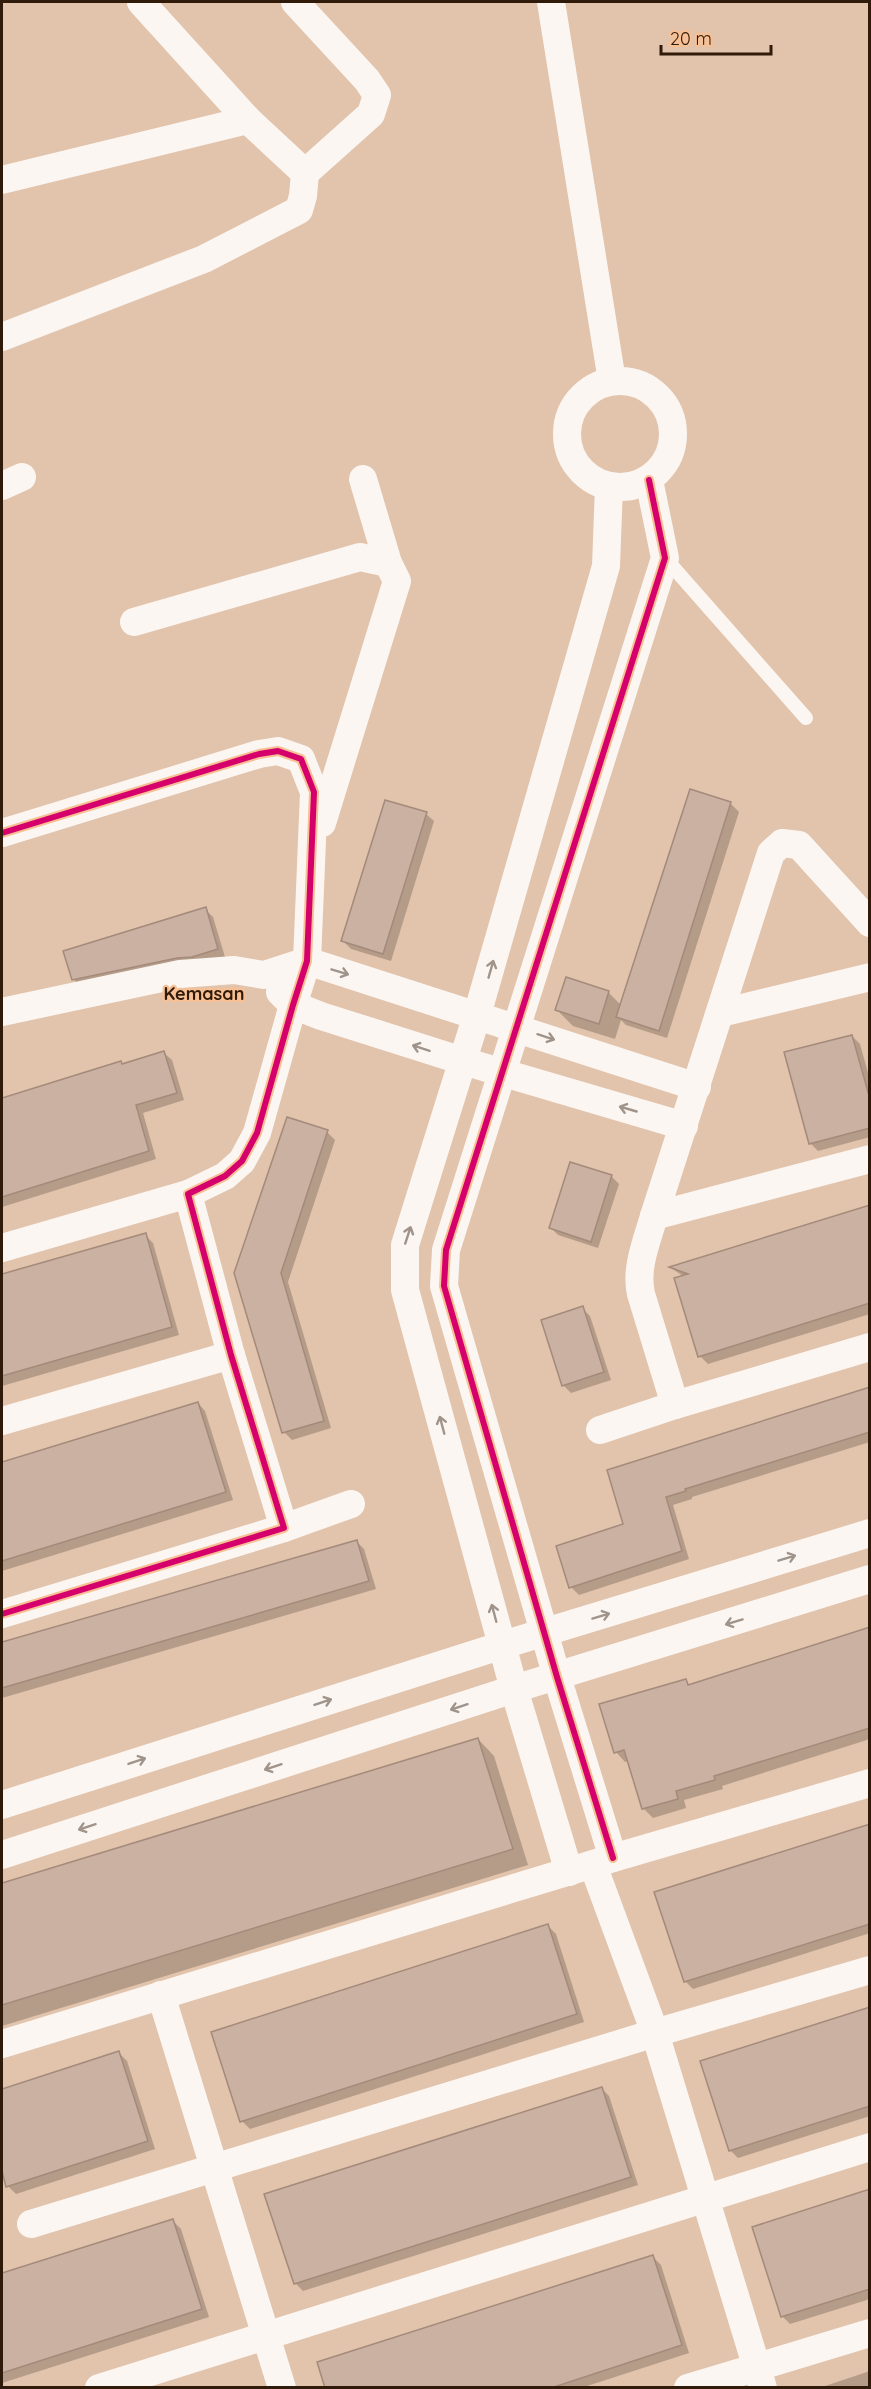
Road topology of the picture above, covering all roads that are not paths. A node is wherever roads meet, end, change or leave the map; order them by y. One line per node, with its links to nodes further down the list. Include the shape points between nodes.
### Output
1 (141, 2): 4 (street)
2 (295, 2): 5 (street, via 367,80 376,95 371,114)
3 (550, 2): 8 (street)
4 (248, 120): 5 (street); 6 (street)
5 (305, 173): 7 (street, via 299,210 204,260)
6 (2, 180)
7 (2, 337)
8 (612, 381): 10 (street, via 636,383 658,394 671,415 674,439 666,463); 11 (street, via 592,388 577,403 568,422 567,443 575,463 589,478)
9 (363, 479): 13 (street)
10 (649, 480): 11 (street, via 629,487); 12 (street)
11 (609, 486): 25 (street, one-way to 11, via 606,566)
12 (665, 558): 15 (lane); 26 (street)
13 (388, 563): 14 (street, via 360,557); 17 (street, via 397,580)
14 (134, 622)
15 (806, 718)
16 (2, 833): 17 (street, via 278,751 301,759 314,792)
17 (311, 856): 19 (street)
18 (870, 923): 24 (street, via 799,845 782,843 771,854)
19 (307, 961): 20 (street); 22 (street); 25 (street, one-way to 25)
20 (264, 975): 22 (street); 23 (street, via 234,970 180,974)
21 (870, 977): 24 (street)
22 (292, 1005): 27 (street, one-way to 22); 32 (street, via 257,1133 242,1161 225,1176)
23 (2, 1012)
24 (721, 1013): 29 (street)
25 (477, 1015): 26 (street); 27 (street)
26 (516, 1028): 28 (street); 29 (street, one-way to 29)
27 (463, 1061): 28 (street); 46 (street, one-way to 27, via 405,1290 405,1245)
28 (502, 1072): 30 (street, one-way to 28); 45 (street, via 446,1250 444,1286)
29 (697, 1087): 30 (street)
30 (684, 1126): 33 (street)
31 (870, 1159): 33 (street)
32 (188, 1194): 34 (street); 36 (street)
33 (654, 1216): 37 (street, via 638,1280)
34 (2, 1248)
35 (870, 1347): 37 (street)
36 (231, 1355): 38 (street); 41 (street)
37 (675, 1405): 39 (street)
38 (2, 1421)
39 (600, 1430)
40 (351, 1504): 41 (street)
41 (284, 1528): 44 (street)
42 (870, 1533): 45 (street, one-way to 42)
43 (870, 1579): 47 (street, one-way to 47)
44 (2, 1614)
45 (545, 1633): 46 (street); 47 (street)
46 (503, 1645): 48 (street); 50 (street, one-way to 46)
47 (557, 1677): 48 (street); 52 (street)
48 (514, 1689): 51 (street, one-way to 51); 52 (street)
49 (870, 1783): 52 (street)
50 (2, 1804)
51 (2, 1855)
52 (592, 1865): 54 (street); 55 (street)
53 (870, 1970): 55 (street)
54 (161, 1995): 56 (street); 58 (street)
55 (655, 2032): 58 (street); 59 (street)
56 (2, 2044)
57 (870, 2147): 59 (street)
58 (214, 2168): 60 (street); 62 (street)
59 (705, 2198): 62 (street); 63 (street)
60 (31, 2224)
61 (870, 2333): 63 (street)
62 (266, 2336): 64 (street); 65 (street)
63 (759, 2377): 66 (street)
64 (99, 2388)
65 (282, 2388)
66 (688, 2388)

